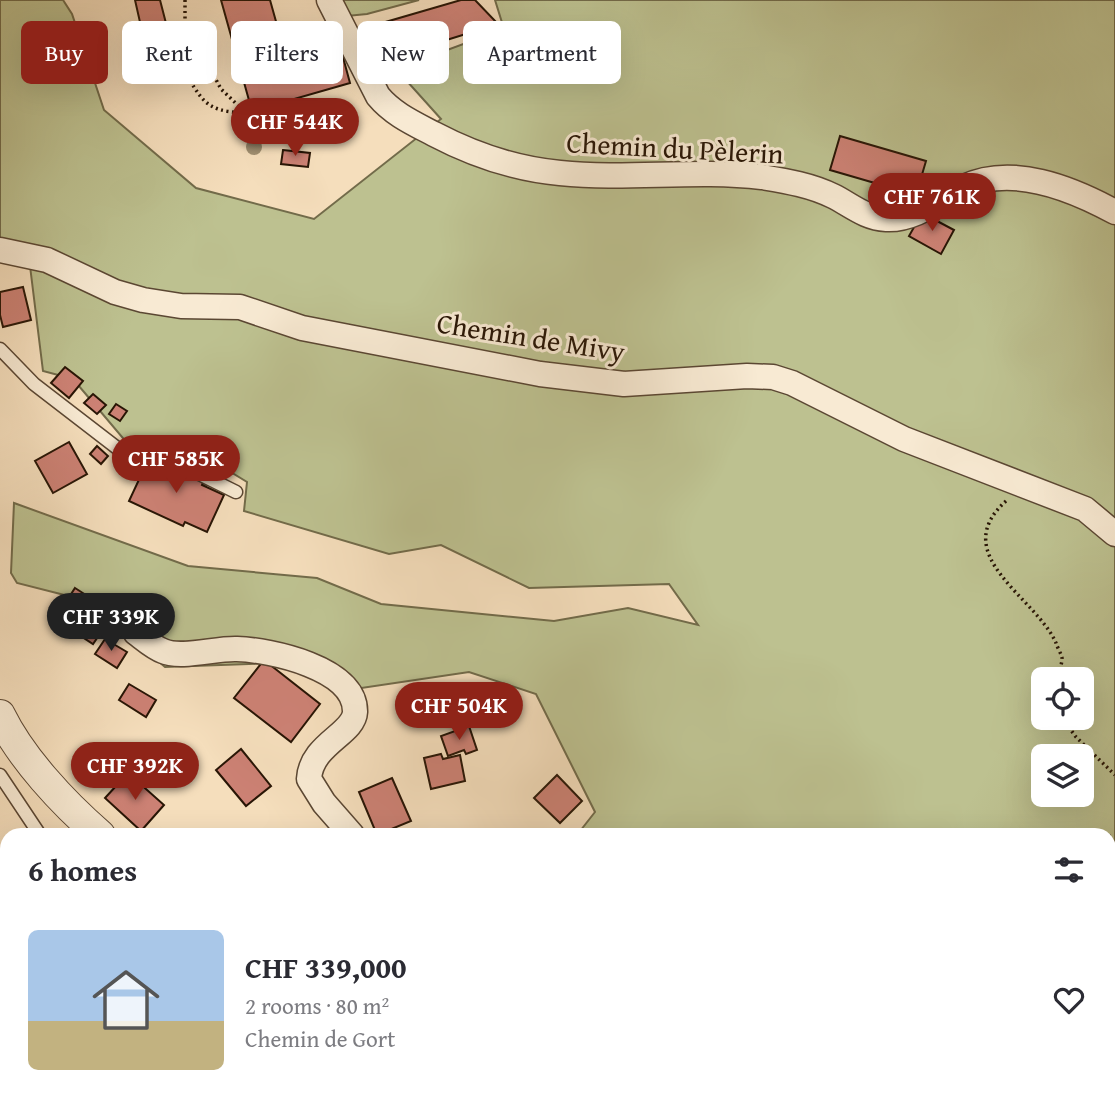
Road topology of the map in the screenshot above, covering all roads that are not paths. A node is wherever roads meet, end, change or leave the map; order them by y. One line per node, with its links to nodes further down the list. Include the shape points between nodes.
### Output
1 (328, 0): 2 (street, Chemin du Pèlerin, via 388,108 454,144 497,161 560,173 760,177 815,189 859,212 888,220 984,180 1023,177)
2 (1115, 212)
3 (0, 250): 6 (street, Chemin de Mivy, via 47,260 143,300 240,307 302,328 540,374 624,384 773,377 904,439 1085,509)
4 (0, 349): 5 (lane, via 34,384 121,451 151,450)
5 (236, 492)
6 (1115, 534)
7 (136, 633): 12 (street, via 170,653 237,649 292,659 334,677 349,690 355,713 352,722 314,759 309,779)
8 (0, 715): 11 (street, via 40,772)
9 (0, 775): 10 (lane)
10 (35, 828)
11 (92, 828)
12 (346, 828)

